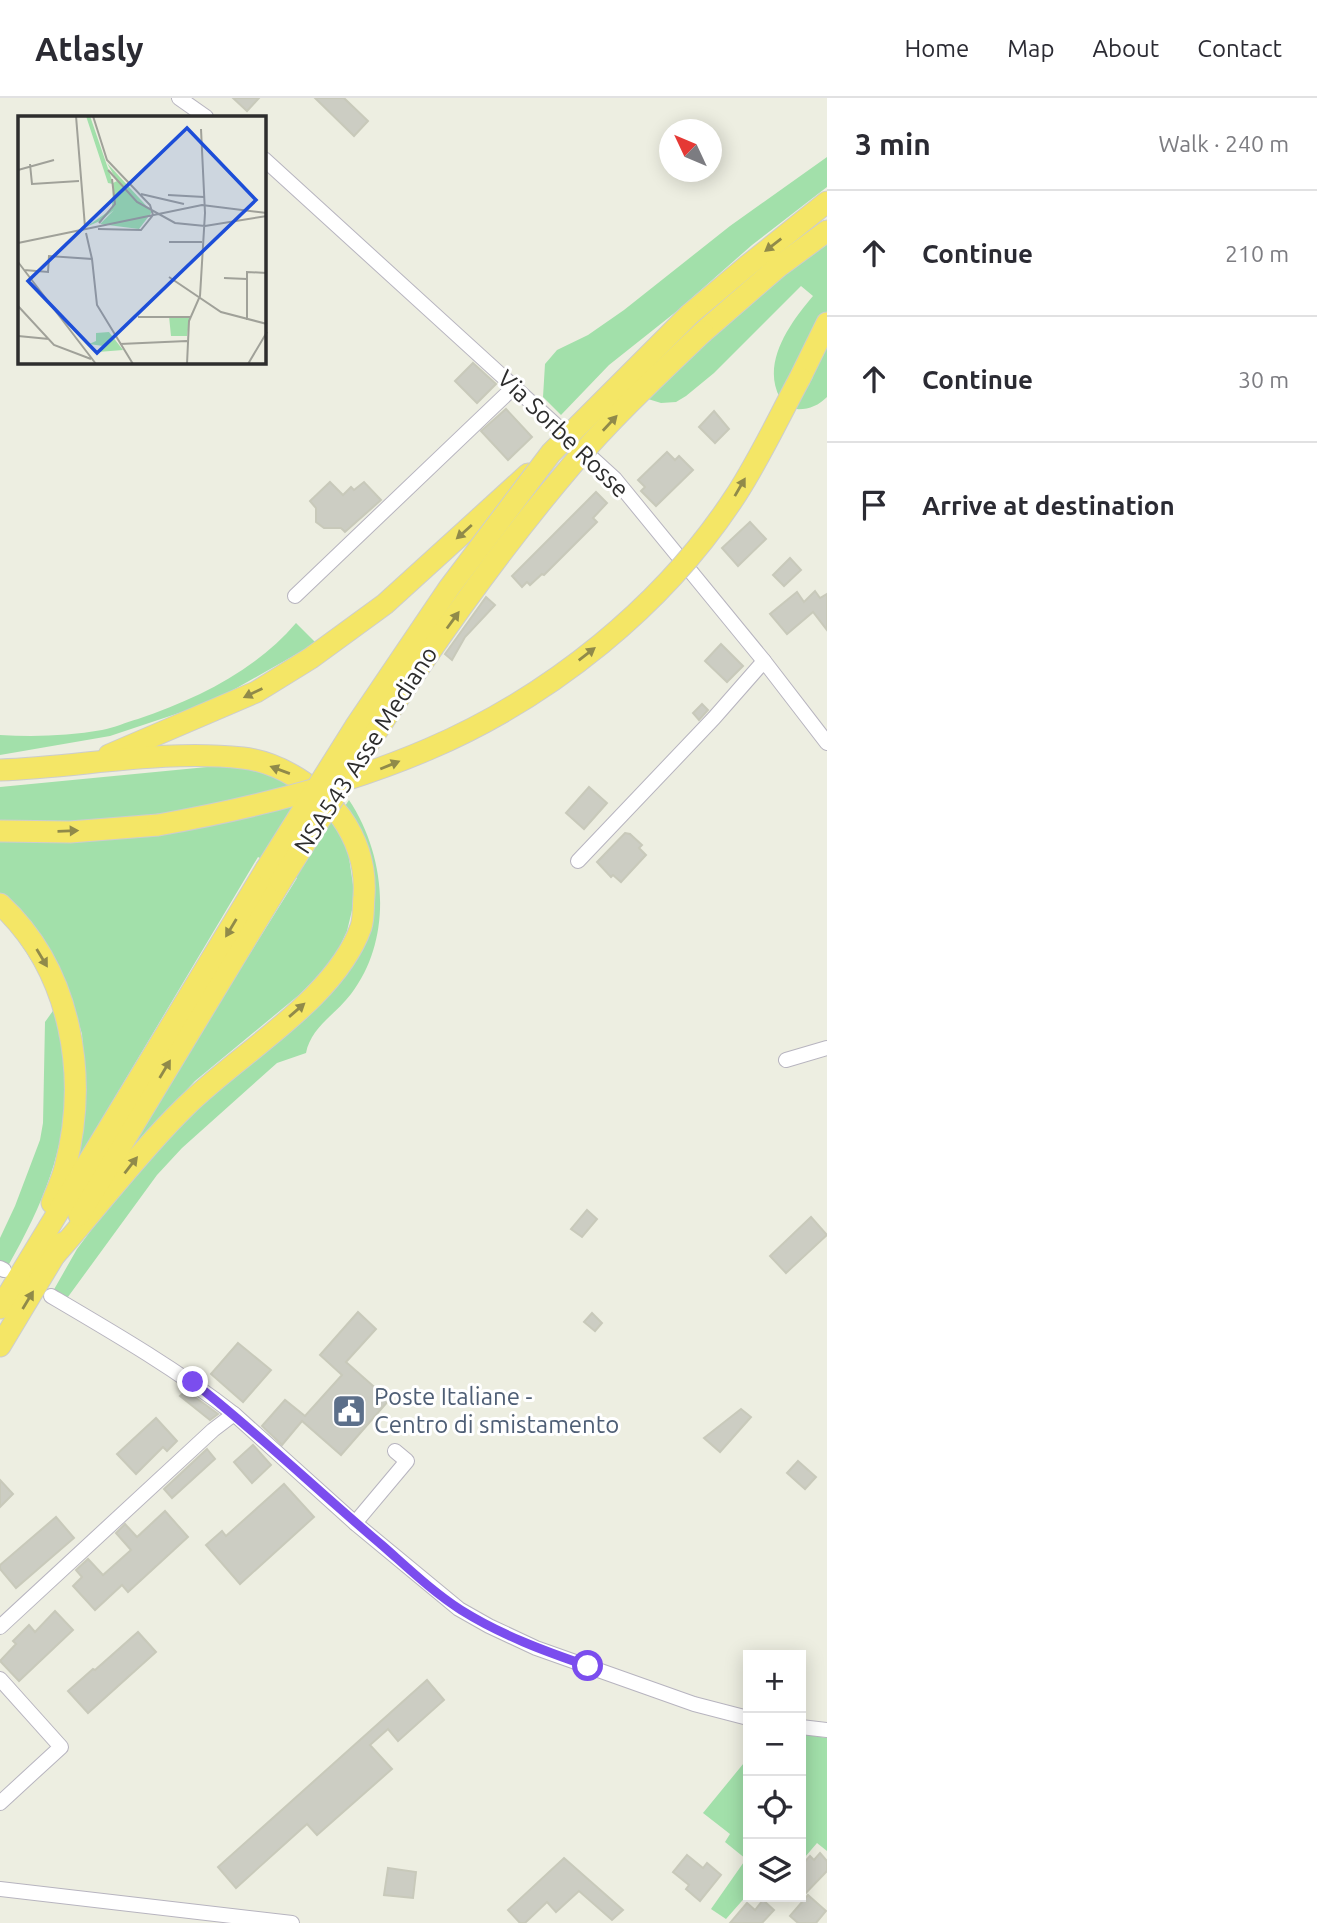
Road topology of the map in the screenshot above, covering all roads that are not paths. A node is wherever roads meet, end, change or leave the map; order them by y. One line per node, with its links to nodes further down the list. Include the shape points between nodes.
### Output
1 (179, 98): 2 (street)
2 (205, 116)
3 (266, 161): 7 (street, Via Sorbe Rosse)
4 (827, 202): 8 (highway, NSA543 Asse Mediano, one-way to 8, bridge, via 690,314)
5 (827, 231): 16 (highway, NSA543 Asse Mediano, one-way to 5, bridge, via 501,553 573,464 636,395 703,332)
6 (827, 323): 14 (highway, one-way to 6, bridge, via 69,832 158,825 219,814 376,770 497,715 588,654 641,609 684,562 736,495)
7 (516, 386): 9 (street); 10 (street, Via Sorbe Rosse, via 615,480)
8 (551, 453): 12 (highway, one-way to 12, bridge, via 385,604 311,658 256,692); 16 (highway, NSA543 Asse Mediano, bridge, via 449,588 355,727)
9 (295, 596)
10 (764, 661): 11 (street, Via Sorbe Rosse); 15 (street)
11 (827, 743)
12 (96, 760): 13 (highway); 21 (highway, one-way to 12, via 187,1105 323,987 346,959 362,925 365,874 354,835 329,801 290,773 246,758)
13 (0, 770)
14 (0, 831)
15 (578, 861)
16 (273, 875): 20 (highway, NSA543 Asse Mediano, one-way to 20); 21 (highway, NSA543 Asse Mediano, one-way to 16)
17 (0, 904): 20 (highway, one-way to 20, via 45,961 66,1012 75,1054 75,1108 65,1168)
18 (827, 1048): 19 (street)
19 (786, 1060)
20 (33, 1254): 23 (highway, NSA543 Asse Mediano)
21 (55, 1255): 24 (highway, NSA543 Asse Mediano, one-way to 21)
22 (51, 1296): 25 (street, via 193,1382)
23 (0, 1308)
24 (0, 1346)
25 (234, 1414): 27 (street); 28 (street)
26 (395, 1451): 27 (street, via 407,1461)
27 (355, 1522): 30 (street, via 459,1609 489,1626 536,1648)
28 (0, 1628)
29 (0, 1679): 33 (street, via 61,1747)
30 (743, 1717)
31 (806, 1728): 32 (street)
32 (827, 1730)
33 (0, 1803)
34 (0, 1889): 35 (street)
35 (292, 1923)

